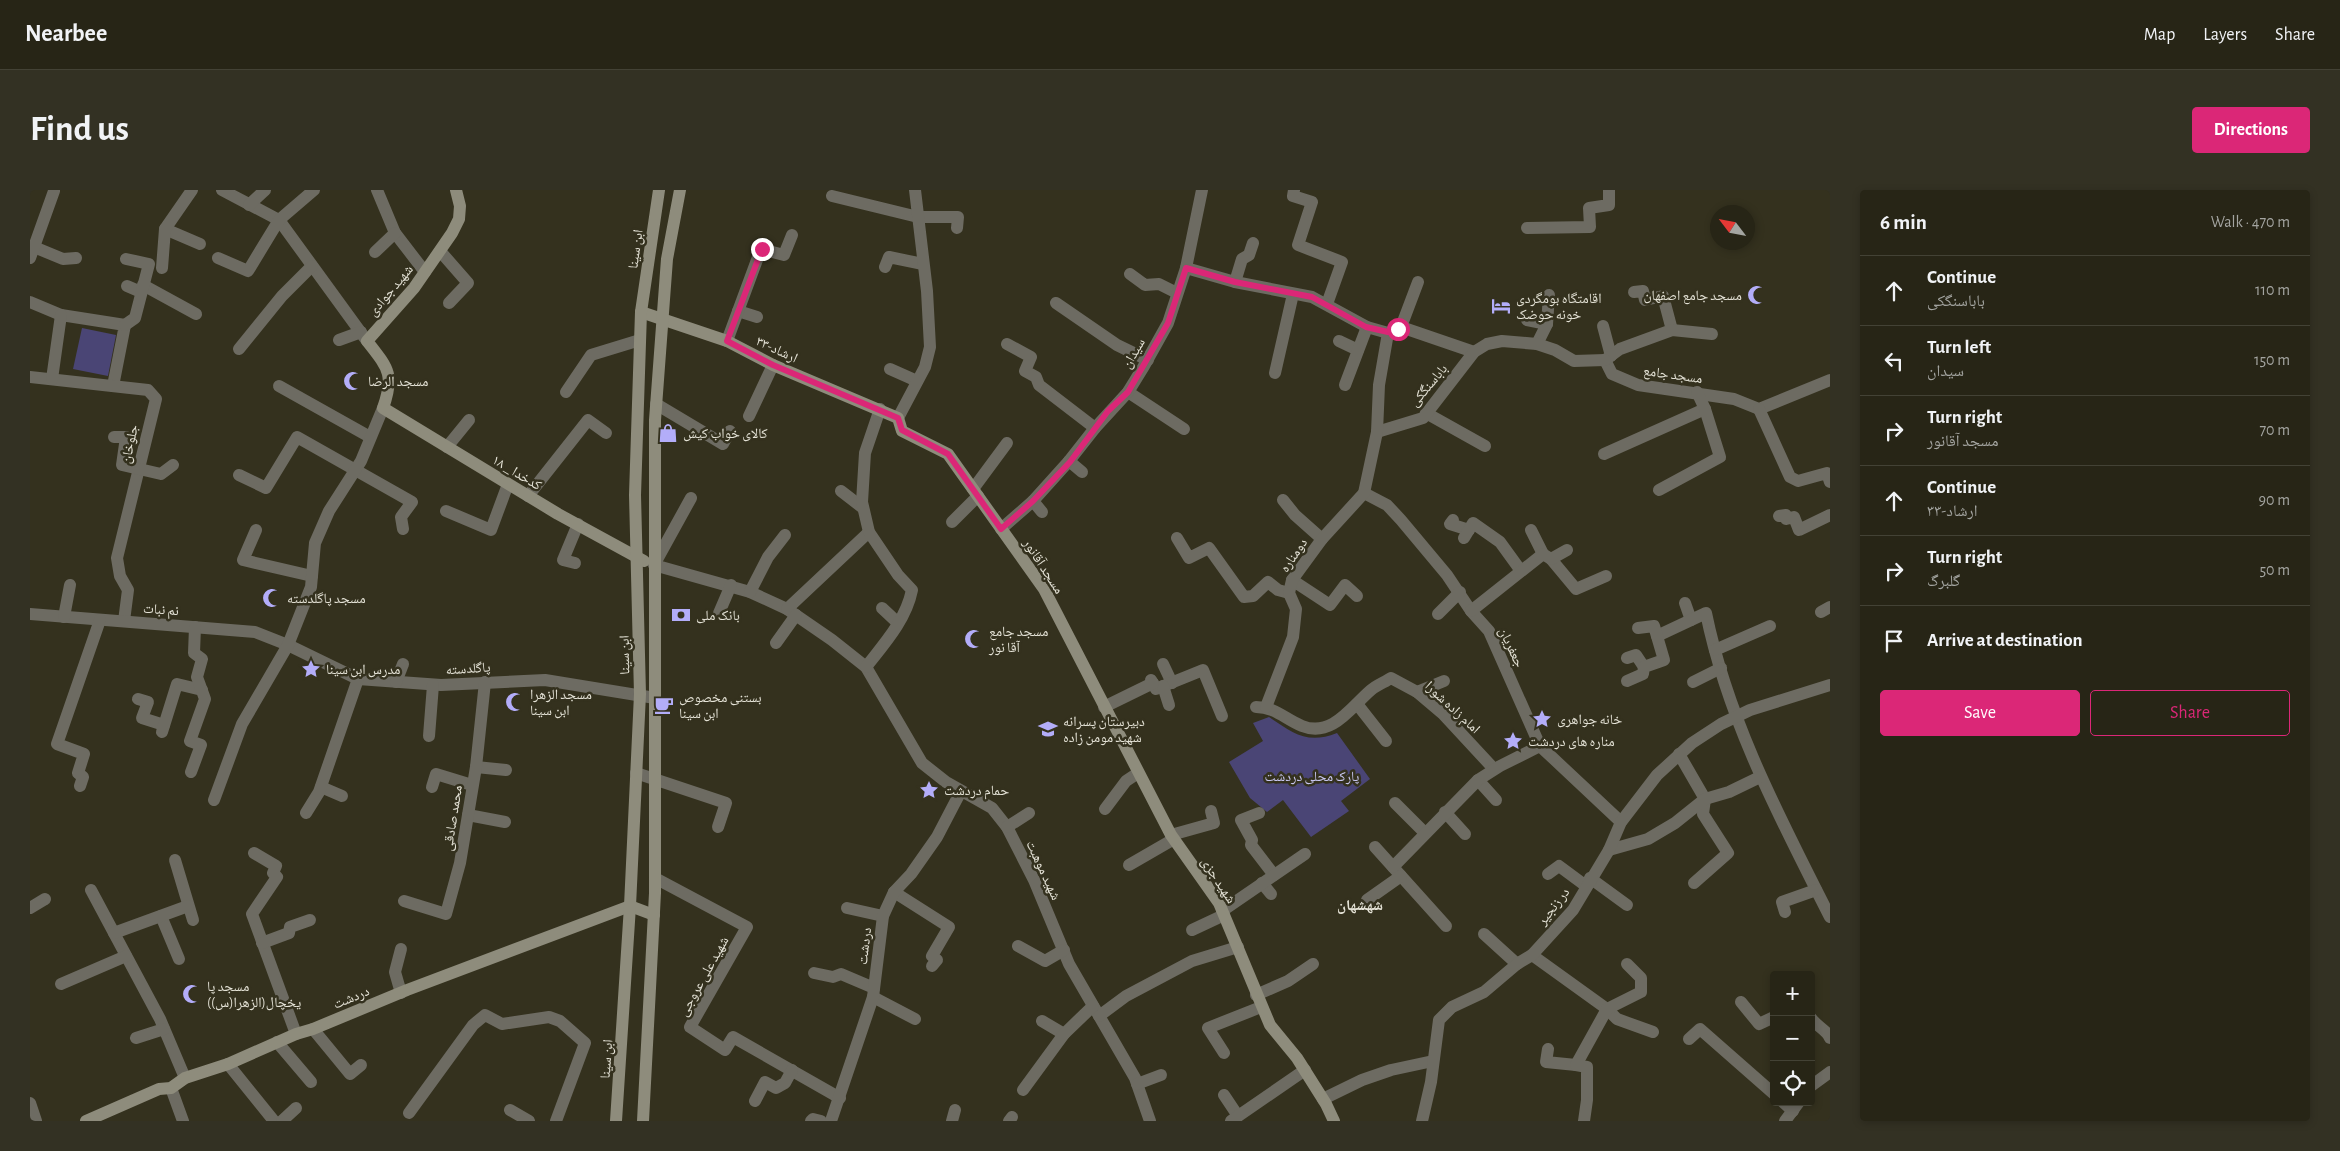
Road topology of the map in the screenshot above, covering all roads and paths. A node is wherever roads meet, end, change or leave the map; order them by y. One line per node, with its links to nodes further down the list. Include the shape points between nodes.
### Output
1 (192, 190): 20 (street)
2 (222, 190): 15 (street)
3 (265, 190): 15 (street)
4 (314, 190): 17 (street)
5 (376, 190): 21 (street)
6 (456, 190): 25 (street, شهید جوادی, via 459,219)
7 (659, 190): 51 (street, ابن سینا)
8 (680, 190): 54 (street, via 667,259)
9 (916, 190): 16 (street)
10 (1202, 190): 35 (street, سیدان)
11 (1294, 190): 49 (street, via 1293,196 1312,202 1298,245 1342,262)
12 (1609, 190): 19 (street, via 1610,205 1589,208 1590,227)
13 (54, 191): 26 (street)
14 (832, 196): 16 (street)
15 (249, 204): 17 (street)
16 (918, 217): 18 (street, via 958,217); 31 (street)
17 (279, 220): 29 (street, via 248,271); 32 (street)
18 (957, 228)
19 (1527, 228)
20 (165, 229): 24 (street); 34 (street)
21 (395, 233): 27 (street); 36 (street)
22 (792, 235): 50 (street, via 784,255 762,249)
23 (1253, 243): 38 (street, via 1249,255 1242,259)
24 (200, 244)
25 (440, 251): 36 (street, شهید جوادی); 47 (street, via 468,283)
26 (32, 252): 28 (street, via 63,259)
27 (375, 252)
28 (76, 258)
29 (218, 258)
30 (126, 259): 41 (street, via 149,264)
31 (923, 264): 33 (street, via 889,257); 83 (street, via 930,348)
32 (312, 266): 65 (street); 72 (street)
33 (885, 267)
34 (162, 268)
35 (1186, 268): 38 (street); 43 (street, سیدان)
36 (425, 272): 65 (street, شهید جوادی, via 414,288)
37 (1130, 274): 43 (street, via 1145,285 1159,284)
38 (1235, 282): 44 (street)
39 (1418, 282): 59 (street)
40 (127, 286): 41 (street)
41 (142, 288): 52 (street); 58 (street, via 135,318)
42 (1634, 292): 62 (street, via 1643,291 1645,300 1663,296)
43 (1177, 293): 76 (street, سیدان, via 1175,318)
44 (1293, 294): 49 (street); 79 (street)
45 (1549, 295): 57 (street)
46 (30, 302): 53 (street)
47 (449, 303)
48 (1056, 303): 76 (street, via 1117,345)
49 (1327, 304): 61 (street)
50 (738, 311): 55 (street); 68 (street)
51 (641, 312): 54 (street, ۳۳-ارشاد); 67 (street, ابن سینا)
52 (196, 314)
53 (60, 315): 58 (street); 81 (street)
54 (664, 318): 68 (street, ۳۳-ارشاد); 90 (street)
55 (758, 318)
56 (1526, 320): 57 (street)
57 (1547, 324): 71 (street)
58 (125, 325): 85 (street)
59 (1401, 326): 63 (street); 74 (street, باباسنگکی)
60 (1604, 326): 75 (street)
61 (1366, 327): 63 (street); 73 (street)
62 (1672, 330): 64 (street); 75 (street, via 1620,349)
63 (1388, 332): 102 (street, via 1378,385)
64 (1712, 334)
65 (364, 336): 66 (street); 91 (street, via 386,366 390,378)
66 (339, 340)
67 (640, 340): 87 (street, via 591,355); 144 (street, ابن سینا, via 635,495)
68 (727, 341): 77 (street, ۳۳-ارشاد)
69 (1339, 341): 73 (street)
70 (1007, 344): 99 (street, via 1031,357 1025,371 1036,377 1039,385)
71 (1538, 344): 74 (street, via 1502,340); 75 (street, via 1574,361)
72 (239, 348)
73 (1358, 350): 84 (street)
74 (1474, 352): 95 (street, باباسنگکی)
75 (1608, 358): 89 (street, مسجد جامع, via 1612,374 1638,385)
76 (1148, 360): 88 (street, سیدان)
77 (773, 365): 92 (street, ۳۳-ارشاد); 96 (street)
78 (890, 369): 83 (street)
79 (1275, 373)
80 (30, 376): 81 (street, جلوخان)
81 (52, 379): 85 (street, جلوخان)
82 (1830, 380): 94 (street)
83 (917, 381): 97 (street)
84 (1345, 385)
85 (113, 386): 112 (street, جلوخان, via 148,390 156,399)
86 (280, 386): 105 (street)
87 (566, 392)
88 (1128, 392): 99 (street, سیدان); 100 (street)
89 (1698, 392): 93 (street); 94 (street, مسجد جامع, via 1734,399)
90 (656, 404): 101 (street, via 723,444); 146 (street)
91 (383, 408): 105 (street); 108 (street, ۱۸ _ کدخدا)
92 (880, 409): 97 (street, ۳۳-ارشاد); 126 (street, via 865,453)
93 (1705, 409): 109 (street); 118 (street, via 1720,457)
94 (1759, 409): 116 (street, via 1790,477 1798,481)
95 (1426, 413): 102 (street, باباسنگکی, via 1423,418); 107 (street)
96 (749, 416)
97 (898, 418): 120 (street, مسجد آقانور, via 902,430 948,454)
98 (469, 420): 108 (street)
99 (1095, 428): 110 (street, سیدان)
100 (1184, 429)
101 (730, 431)
102 (1377, 432): 121 (street)
103 (606, 433): 122 (street, via 588,420)
104 (114, 437): 112 (street, via 126,437 122,466)
105 (370, 437): 113 (street)
106 (1007, 443): 120 (street)
107 (1485, 446)
108 (446, 447): 117 (street, ۱۸ _ کدخدا)
109 (1604, 454)
110 (1070, 462): 114 (street); 125 (street, سیدان)
111 (173, 465): 112 (street, via 160,474)
112 (139, 469): 166 (street, جلوخان, via 117,558 120,576 128,590)
113 (356, 470): 115 (street, via 297,437 266,488); 134 (street, via 412,502 401,517); 148 (street, via 329,512 315,543)
114 (1082, 472)
115 (239, 476)
116 (1828, 477)
117 (508, 484): 122 (street, ۱۸ _ کدخدا); 127 (street, via 491,530)
118 (1659, 490)
119 (841, 491): 126 (street)
120 (976, 493): 132 (street); 135 (street, مسجد آقانور)
121 (1364, 493): 141 (street, دومناره); 154 (street, جعفریان, via 1387,505)
122 (528, 496): 133 (street, ۱۸ _ کدخدا)
123 (691, 498): 146 (street)
124 (1283, 500): 141 (street)
125 (1033, 501): 128 (street); 135 (street, سیدان)
126 (863, 508): 138 (street)
127 (446, 511)
128 (1042, 512)
129 (1830, 515): 130 (street, via 1799,530 1794,517 1786,519 1786,515)
130 (1779, 516)
131 (1453, 520): 147 (street, via 1450,524 1466,534 1473,523 1500,542)
132 (952, 522)
133 (578, 524): 144 (street, ۱۸ _ کدخدا); 145 (street, via 563,560)
134 (403, 529)
135 (1001, 529): 197 (street, مسجد آقانور, via 1044,589)
136 (256, 530): 148 (street, via 243,560)
137 (1531, 530): 143 (street)
138 (869, 532): 159 (street); 167 (street, via 912,590 909,606)
139 (785, 535): 153 (street, via 768,557)
140 (1177, 538): 152 (street, via 1188,558 1209,548 1244,597 1253,596 1268,582 1278,590)
141 (1322, 539): 152 (street, دومناره)
142 (1567, 550): 143 (street)
143 (1547, 557): 147 (street); 149 (street, via 1576,588)
144 (638, 558): 146 (street, ۱۸ _ کدخدا); 192 (street, ابن سینا)
145 (575, 563)
146 (654, 566): 151 (street); 193 (street)
147 (1522, 571): 158 (street)
148 (312, 576): 173 (street, via 311,587)
149 (1606, 576)
150 (70, 585): 163 (street)
151 (731, 585): 153 (street); 160 (street)
152 (1290, 586): 155 (street, via 1330,605 1345,585); 198 (street, دومناره, via 1296,609 1293,637)
153 (750, 592): 159 (street)
154 (1460, 592): 158 (street, جعفریان); 162 (street)
155 (1357, 596)
156 (1685, 603): 165 (street)
157 (882, 608): 167 (street)
158 (1472, 611): 203 (street, جعفریان, via 1489,631)
159 (791, 612): 172 (street); 178 (street)
160 (719, 613)
161 (30, 614): 163 (street, نم نبات)
162 (1438, 614)
163 (64, 617): 164 (street, نم نبات)
164 (100, 620): 166 (street, نم نبات); 214 (street, via 57,744 84,754 78,773 83,777)
165 (1691, 620): 171 (street); 174 (street, via 1706,612)
166 (124, 621): 169 (street, نم نبات)
167 (898, 623): 178 (street)
168 (1770, 626): 174 (street)
169 (195, 627): 173 (street, نم نبات, via 254,632); 190 (street, via 194,654 202,659 197,677)
170 (1638, 628): 171 (street, via 1654,626)
171 (1657, 636): 179 (street, via 1664,660)
172 (776, 643)
173 (288, 645): 181 (street, پاگلدسته); 221 (street, via 242,724)
174 (1715, 650): 180 (street)
175 (1627, 658): 179 (street, via 1636,655)
176 (403, 664): 184 (street)
177 (1163, 664): 187 (street)
178 (866, 667): 218 (street, شهید موهبت, via 922,763)
179 (1644, 667): 183 (street, via 1643,674)
180 (1721, 668): 186 (street); 200 (street)
181 (358, 679): 184 (street, پاگلدسته); 216 (street)
182 (1444, 681): 191 (street)
183 (1627, 681)
184 (396, 682): 188 (street, پاگلدسته)
185 (484, 682): 188 (street, پاگلدسته); 192 (street, پاگلدسته, via 545,680); 205 (street, محمد صادقی)
186 (1692, 682)
187 (1160, 683): 196 (street); 197 (street); 199 (street, via 1203,670)
188 (433, 685): 201 (street)
189 (1830, 685): 200 (street, در زنجیر)
190 (202, 690): 194 (street, via 177,684 163,728 142,718 148,702); 208 (street, via 205,699 190,741 201,745)
191 (1417, 692): 195 (street, امام زاده شورا, via 1391,678); 206 (street, امام زاده شورا, via 1443,714)
192 (640, 694): 193 (street, پاگلدسته); 210 (street, ابن سینا)
193 (655, 698): 212 (street)
194 (138, 699)
195 (1357, 704): 198 (street, امام زاده شورا, via 1337,722 1315,730); 202 (street)
196 (1169, 705)
197 (1104, 707): 209 (street, شهید جزی)
198 (1261, 707)
199 (1222, 716)
200 (1738, 716): 204 (street, در زنجیر); 211 (street)
201 (429, 736)
202 (1386, 741)
203 (1540, 746): 206 (street); 232 (street, جعفریان)
204 (1679, 754): 220 (street); 232 (street, در زنجیر)
205 (476, 767): 207 (street); 215 (street, محمد صادقی)
206 (1494, 769): 213 (street)
207 (506, 770)
208 (191, 772)
209 (1138, 772): 224 (street, via 1126,781); 237 (street, شهید جزی)
210 (636, 773): 212 (street); 260 (street, ابن سینا)
211 (1760, 777): 220 (street); 252 (street)
212 (655, 778): 233 (street, via 726,803); 247 (street)
213 (1478, 780): 222 (street); 226 (street)
214 (80, 786)
215 (472, 786): 217 (street, via 436,774); 230 (street, محمد صادقی)
216 (320, 787): 219 (street); 227 (street)
217 (432, 787)
218 (961, 791): 234 (street, شهید موهبت, via 992,808); 253 (street, دردشت, via 937,837)
219 (342, 796)
220 (1705, 799): 239 (street, via 1648,839); 250 (street, via 1703,814 1728,853)
221 (214, 800)
222 (1496, 800)
223 (1395, 804): 235 (street)
224 (1105, 809)
225 (1211, 811): 237 (street, via 1214,823)
226 (1445, 812): 235 (street); 236 (street)
227 (306, 813)
228 (1029, 813): 234 (street)
229 (1259, 813): 245 (street, via 1241,820 1252,840 1251,845)
230 (468, 816): 231 (street); 256 (street, محمد صادقی, via 446,914)
231 (505, 822)
232 (1621, 822): 239 (street, در زنجیر)
233 (718, 827)
234 (1006, 827): 279 (street, شهید موهبت, via 1034,880)
235 (1425, 833): 244 (street)
236 (1465, 834)
237 (1172, 837): 243 (street); 264 (street, شهید جزی)
238 (1375, 847): 244 (street)
239 (1609, 850): 248 (street, در زنجیر)
240 (254, 853): 275 (street, via 276,866 273,872 278,877 252,914)
241 (1305, 854): 245 (street)
242 (175, 860): 259 (street)
243 (1129, 865)
244 (1397, 871): 257 (street); 271 (street)
245 (1274, 874): 249 (street)
246 (1548, 874): 248 (street, via 1559,866)
247 (656, 878): 265 (street); 317 (street, شهید علی عروجی, via 747,927 690,1027 725,1050 733,1037)
248 (1588, 882): 258 (street); 280 (street, در زنجیر, via 1573,910)
249 (1262, 883): 254 (street); 264 (street)
250 (1694, 883)
251 (91, 890): 273 (street)
252 (1816, 890): 263 (street, via 1782,902); 268 (street)
253 (894, 892): 267 (street, دردشت); 286 (street, via 949,928 932,956 937,960)
254 (1270, 894)
255 (45, 899): 261 (street)
256 (404, 900)
257 (1367, 900)
258 (1627, 905)
259 (188, 906): 266 (street); 269 (street)
260 (630, 906): 265 (street); 291 (street, دردشت); 344 (street, ابن سینا)
261 (30, 908)
262 (847, 908): 267 (street)
263 (1785, 912)
264 (1223, 913): 272 (street); 277 (street, شهید جزی)
265 (654, 915): 345 (street)
266 (161, 916): 273 (street); 282 (street)
267 (883, 916): 292 (street, دردشت)
268 (1830, 917)
269 (193, 920)
270 (310, 920): 275 (street, via 290,927 292,934)
271 (1446, 926)
272 (1192, 930)
273 (114, 933): 281 (street)
274 (1484, 934): 284 (street)
275 (262, 943): 305 (street)
276 (1018, 946): 279 (street, via 1045,961)
277 (1238, 947): 293 (street, شهید جزی); 297 (street, via 1192,961)
278 (400, 949): 291 (street, via 395,972)
279 (1064, 950): 297 (street, شهید موهبت)
280 (1532, 955): 284 (street, در زنجیر); 296 (street)
281 (126, 956): 289 (street); 302 (street)
282 (179, 959)
283 (1313, 964): 293 (street, via 1288,981)
284 (1516, 964): 313 (street, در زنجیر, via 1484,992 1452,1007 1439,1020)
285 (1626, 964): 296 (street, via 1640,978 1641,992)
286 (932, 966)
287 (814, 973): 288 (street, via 833,977)
288 (841, 974): 290 (street); 292 (street)
289 (61, 984)
290 (837, 988)
291 (401, 993): 303 (street, دردشت)
292 (873, 993): 298 (street); 329 (street, دردشت)
293 (1256, 995): 295 (street, شهید جزی)
294 (1741, 1002): 299 (street, via 1759,1024)
295 (1261, 1007): 312 (street, via 1208,1028); 318 (street, شهید جزی, via 1270,1025)
296 (1607, 1009): 304 (street, via 1617,1019); 316 (street)
297 (1096, 1011): 306 (street); 324 (street, شهید موهبت)
298 (915, 1019)
299 (1770, 1019)
300 (1042, 1021): 306 (street)
301 (1815, 1025): 307 (street)
302 (164, 1029): 308 (street); 321 (street)
303 (313, 1030): 305 (street, دردشت); 315 (street, via 350,1074)
304 (1653, 1032)
305 (296, 1034): 310 (street, دردشت)
306 (1064, 1034): 326 (street)
307 (1829, 1034)
308 (136, 1038)
309 (1689, 1039): 327 (street, via 1700,1029)
310 (277, 1042): 314 (street, دردشت); 322 (street)
311 (1548, 1049): 316 (street, via 1546,1062)
312 (1224, 1053)
313 (1434, 1061): 330 (street, via 1390,1070); 351 (street, در زنجیر)
314 (228, 1064): 321 (street, دردشت); 340 (street)
315 (361, 1065)
316 (1576, 1065): 352 (street, via 1587,1067)
317 (792, 1070): 329 (street, شهید علی عروجی); 331 (street, via 785,1083 776,1088 765,1082)
318 (1305, 1070): 330 (street, شهید جزی); 336 (street)
319 (1830, 1072): 323 (street)
320 (1161, 1075): 324 (street)
321 (185, 1078): 325 (street, دردشت)
322 (311, 1082)
323 (1815, 1083)
324 (1137, 1084): 349 (street, شهید موهبت)
325 (170, 1088): 338 (street, دردشت, via 159,1089); 339 (street)
326 (1023, 1090)
327 (1770, 1090)
328 (1224, 1095): 336 (street)
329 (840, 1098): 348 (street, دردشت)
330 (1323, 1099): 350 (street, شهید جزی)
331 (755, 1101)
332 (30, 1103): 337 (street)
333 (296, 1108): 341 (street)
334 (510, 1110): 342 (street)
335 (409, 1113): 343 (street, via 473,1025 485,1015 502,1024 549,1017 560,1021 585,1043)
336 (1234, 1118)
337 (36, 1121)
338 (86, 1121)
339 (183, 1121)
340 (274, 1121)
341 (282, 1121)
342 (529, 1121)
343 (556, 1121)
344 (616, 1121)
345 (643, 1121)
346 (811, 1121): 347 (street)
347 (821, 1121)
348 (831, 1121)
349 (1150, 1121)
350 (1334, 1121)
351 (1422, 1121)
352 (1584, 1121)

